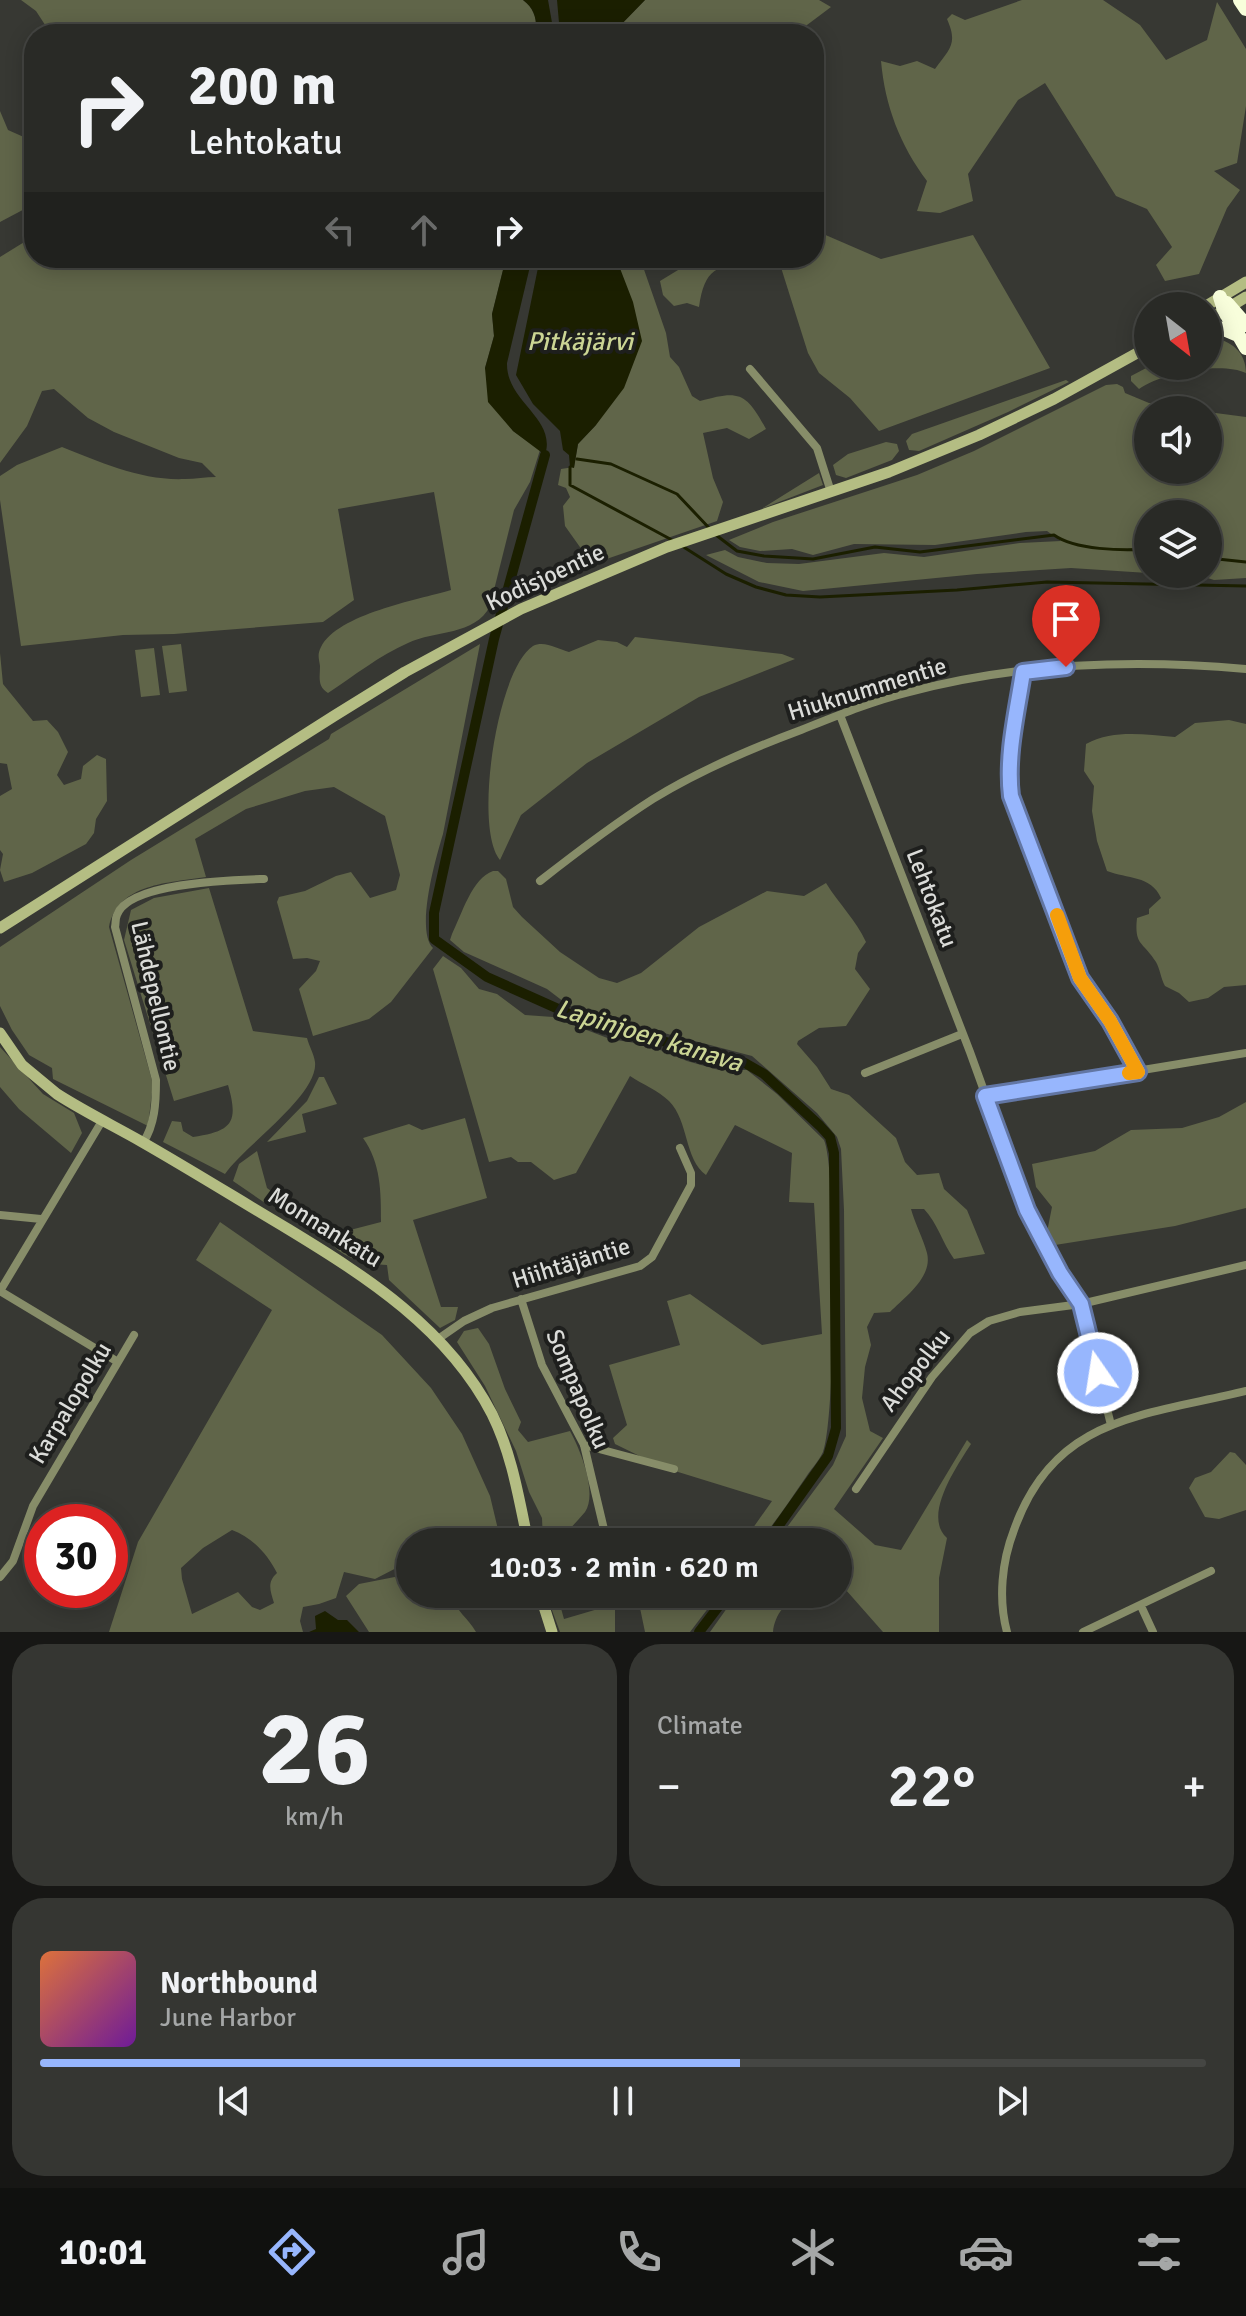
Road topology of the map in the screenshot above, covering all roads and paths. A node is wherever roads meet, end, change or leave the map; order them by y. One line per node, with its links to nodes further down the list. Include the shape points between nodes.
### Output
1 (1240, 0): 2 (highway)
2 (1246, 9)
3 (1246, 282): 6 (street)
4 (1246, 297): 6 (street)
5 (1222, 305): 6 (street)
6 (1225, 305): 7 (street); 9 (highway)
7 (1222, 308)
8 (1222, 329): 9 (highway)
9 (1243, 336)
10 (1134, 355): 12 (street, Kodisjoentie, via 979,435)
11 (750, 369): 12 (street, via 817,448)
12 (831, 492): 18 (street, Kodisjoentie, via 667,547 521,609 405,672)
13 (1246, 669): 14 (street, Hiuknummentie, via 1148,664)
14 (1023, 672): 15 (street, Hiuknummentie, via 921,688); 22 (street, via 1011,796 1080,978)
15 (840, 715): 17 (street, Hiuknummentie, via 752,748 679,785 608,829); 20 (street, Lehtokatu)
16 (264, 879): 26 (street, Lähdepellontie, via 174,887 133,900 117,915 115,927 156,1080 152,1130)
17 (540, 881)
18 (0, 928)
19 (0, 1033): 25 (street, Monnankatu, via 40,1082)
20 (962, 1034): 23 (street); 24 (street, Lehtokatu)
21 (1246, 1053): 22 (street)
22 (1138, 1072): 24 (street)
23 (865, 1073)
24 (986, 1098): 33 (street, Lehtokatu, via 1027,1210)
25 (102, 1121): 26 (street, Monnankatu); 29 (street)
26 (143, 1143): 35 (street, Monnankatu, via 382,1289)
27 (680, 1148): 32 (street, Hiihtäjäntie, via 691,1185 652,1257 626,1271)
28 (0, 1215): 29 (street)
29 (41, 1219): 31 (street)
30 (1246, 1265): 33 (street, Ahopolku)
31 (0, 1291): 36 (street)
32 (521, 1299): 35 (street, Hiihtäjäntie, via 477,1313); 39 (street, Sompapolku, via 542,1365)
33 (1081, 1304): 38 (street, Lehtokatu); 41 (street, Ahopolku, via 1013,1314 970,1333 932,1377)
34 (134, 1335): 36 (street, Karpalopolku)
35 (438, 1339): 42 (street, Monnankatu, via 492,1414 512,1468)
36 (118, 1362): 45 (street, Karpalopolku, via 33,1506 13,1561)
37 (1246, 1391): 38 (street)
38 (1111, 1425): 49 (street, via 1055,1458 1019,1514 1005,1561)
39 (584, 1445): 40 (street); 43 (street, Sompapolku)
40 (674, 1469)
41 (856, 1489)
42 (525, 1528)
43 (604, 1528)
44 (1211, 1571): 46 (street)
45 (0, 1577)
46 (1141, 1606): 50 (street); 51 (street)
47 (544, 1608): 48 (street)
48 (552, 1632)
49 (1007, 1632)
50 (1083, 1632)
51 (1153, 1632)

